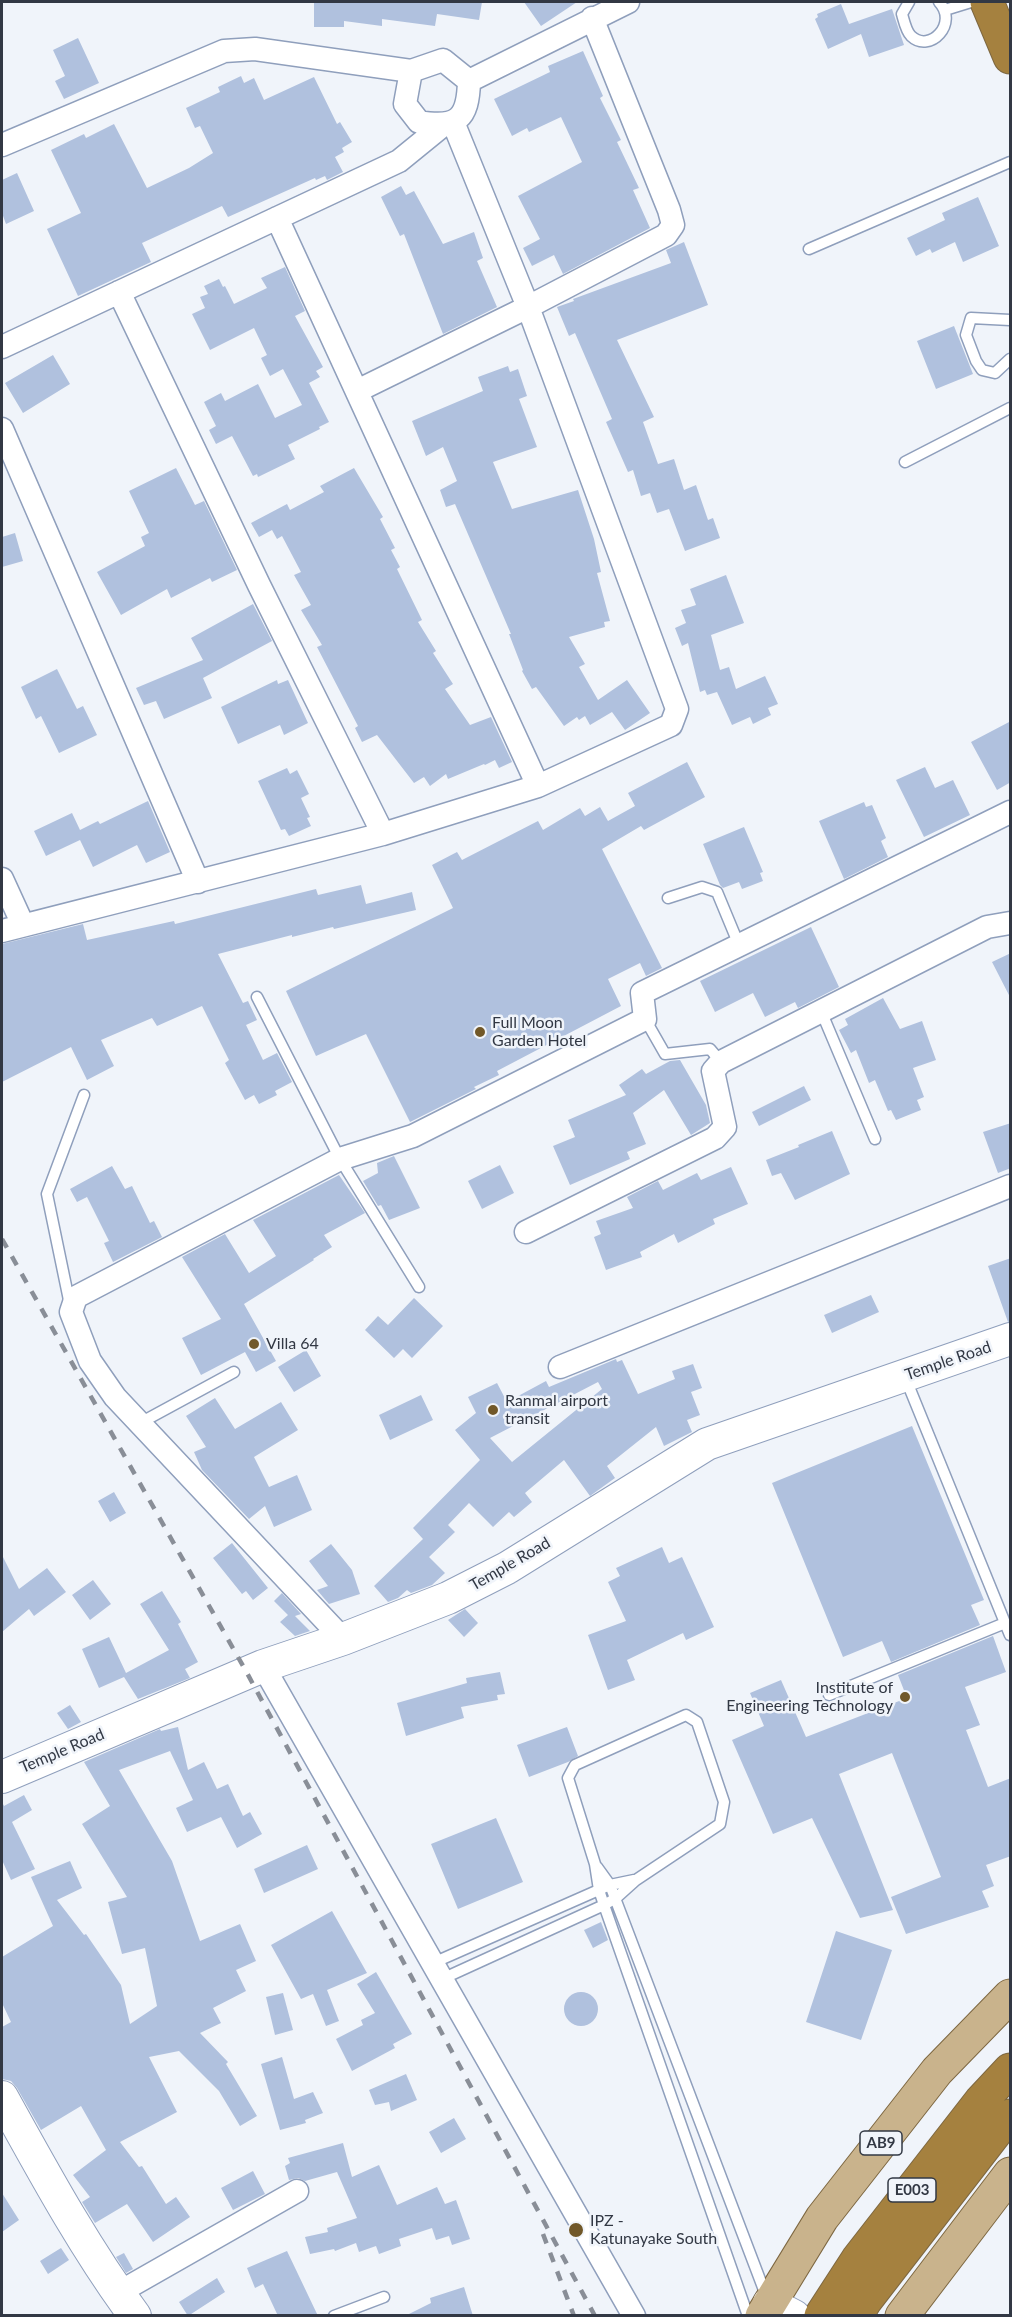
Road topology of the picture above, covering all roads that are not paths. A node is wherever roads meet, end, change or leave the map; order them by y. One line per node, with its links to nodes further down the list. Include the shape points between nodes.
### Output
1 (628, 2): 8 (street)
2 (909, 2): 6 (lane, via 902,14 909,35 915,39 927,40 941,33 946,21)
3 (971, 2): 6 (lane)
4 (987, 2): 9 (highway)
5 (1008, 2): 7 (highway)
6 (942, 6)
7 (1011, 7)
8 (592, 18): 11 (street); 18 (street, via 673,225 666,235)
9 (1011, 57)
10 (411, 71): 11 (street, via 443,60); 12 (street, via 405,104 419,122); 13 (street, via 255,49 224,51)
11 (469, 81): 12 (street, via 468,105)
12 (448, 124): 15 (street, via 399,161); 18 (street)
13 (2, 145)
14 (1011, 162): 16 (lane)
15 (277, 218): 17 (street); 22 (street)
16 (808, 249)
17 (119, 292): 20 (street); 28 (street)
18 (528, 308): 22 (street); 26 (street, via 677,709 671,725)
19 (1011, 320): 21 (lane, via 971,318 966,334 982,370 995,373)
20 (2, 346)
21 (1011, 359)
22 (357, 391): 26 (street)
23 (1011, 408): 25 (lane)
24 (2, 429): 30 (street)
25 (905, 462)
26 (538, 786): 28 (street)
27 (1011, 812): 34 (street)
28 (383, 834): 30 (street)
29 (2, 879): 33 (street)
30 (198, 882): 33 (street)
31 (668, 898): 34 (lane, via 702,887 717,892)
32 (1011, 923): 36 (street, via 987,927)
33 (12, 928)
34 (739, 945): 37 (street, via 642,993)
35 (257, 997): 41 (lane)
36 (821, 1011): 38 (street); 40 (lane)
37 (645, 1018): 38 (lane, via 664,1054 710,1049); 41 (street, via 413,1136)
38 (721, 1062): 43 (street, via 713,1071 725,1127 715,1138)
39 (84, 1095): 45 (lane, via 47,1194)
40 (875, 1139)
41 (340, 1159): 44 (lane); 45 (street, via 76,1297)
42 (1011, 1186): 47 (street)
43 (526, 1232)
44 (419, 1287)
45 (71, 1312): 50 (street, via 90,1361 115,1397)
46 (1011, 1339): 49 (street, Temple Road)
47 (560, 1367)
48 (234, 1372): 50 (lane)
49 (904, 1376): 51 (lane); 53 (street, Temple Road, via 707,1444 507,1568 448,1598)
50 (140, 1423): 53 (street)
51 (1005, 1623): 52 (lane); 55 (lane)
52 (1011, 1635)
53 (343, 1639): 54 (street, Temple Road)
54 (263, 1666): 56 (street, Temple Road); 63 (street)
55 (829, 1695)
56 (2, 1777)
57 (595, 1864): 58 (lane, via 568,1778 575,1765 686,1715 697,1722 724,1802 720,1824); 59 (lane); 60 (lane)
58 (636, 1880): 59 (lane); 61 (lane)
59 (610, 1885): 60 (lane); 61 (lane)
60 (599, 1890): 62 (lane); 63 (lane)
61 (616, 1898): 62 (lane); 72 (lane)
62 (604, 1905): 63 (lane); 72 (lane)
63 (437, 1971): 74 (street)
64 (1011, 1996): 72 (main road, AB9, via 937,2071 822,2218)
65 (1011, 2070): 75 (highway, E003, via 981,2101 858,2259)
66 (2, 2097): 71 (street)
67 (1011, 2116): 76 (highway, E003)
68 (1011, 2174): 77 (main road)
69 (297, 2191): 71 (street)
70 (384, 2297): 73 (lane)
71 (126, 2304)
72 (768, 2313)
73 (334, 2316)
74 (634, 2316)
75 (821, 2316)
76 (856, 2316)
77 (902, 2316)

